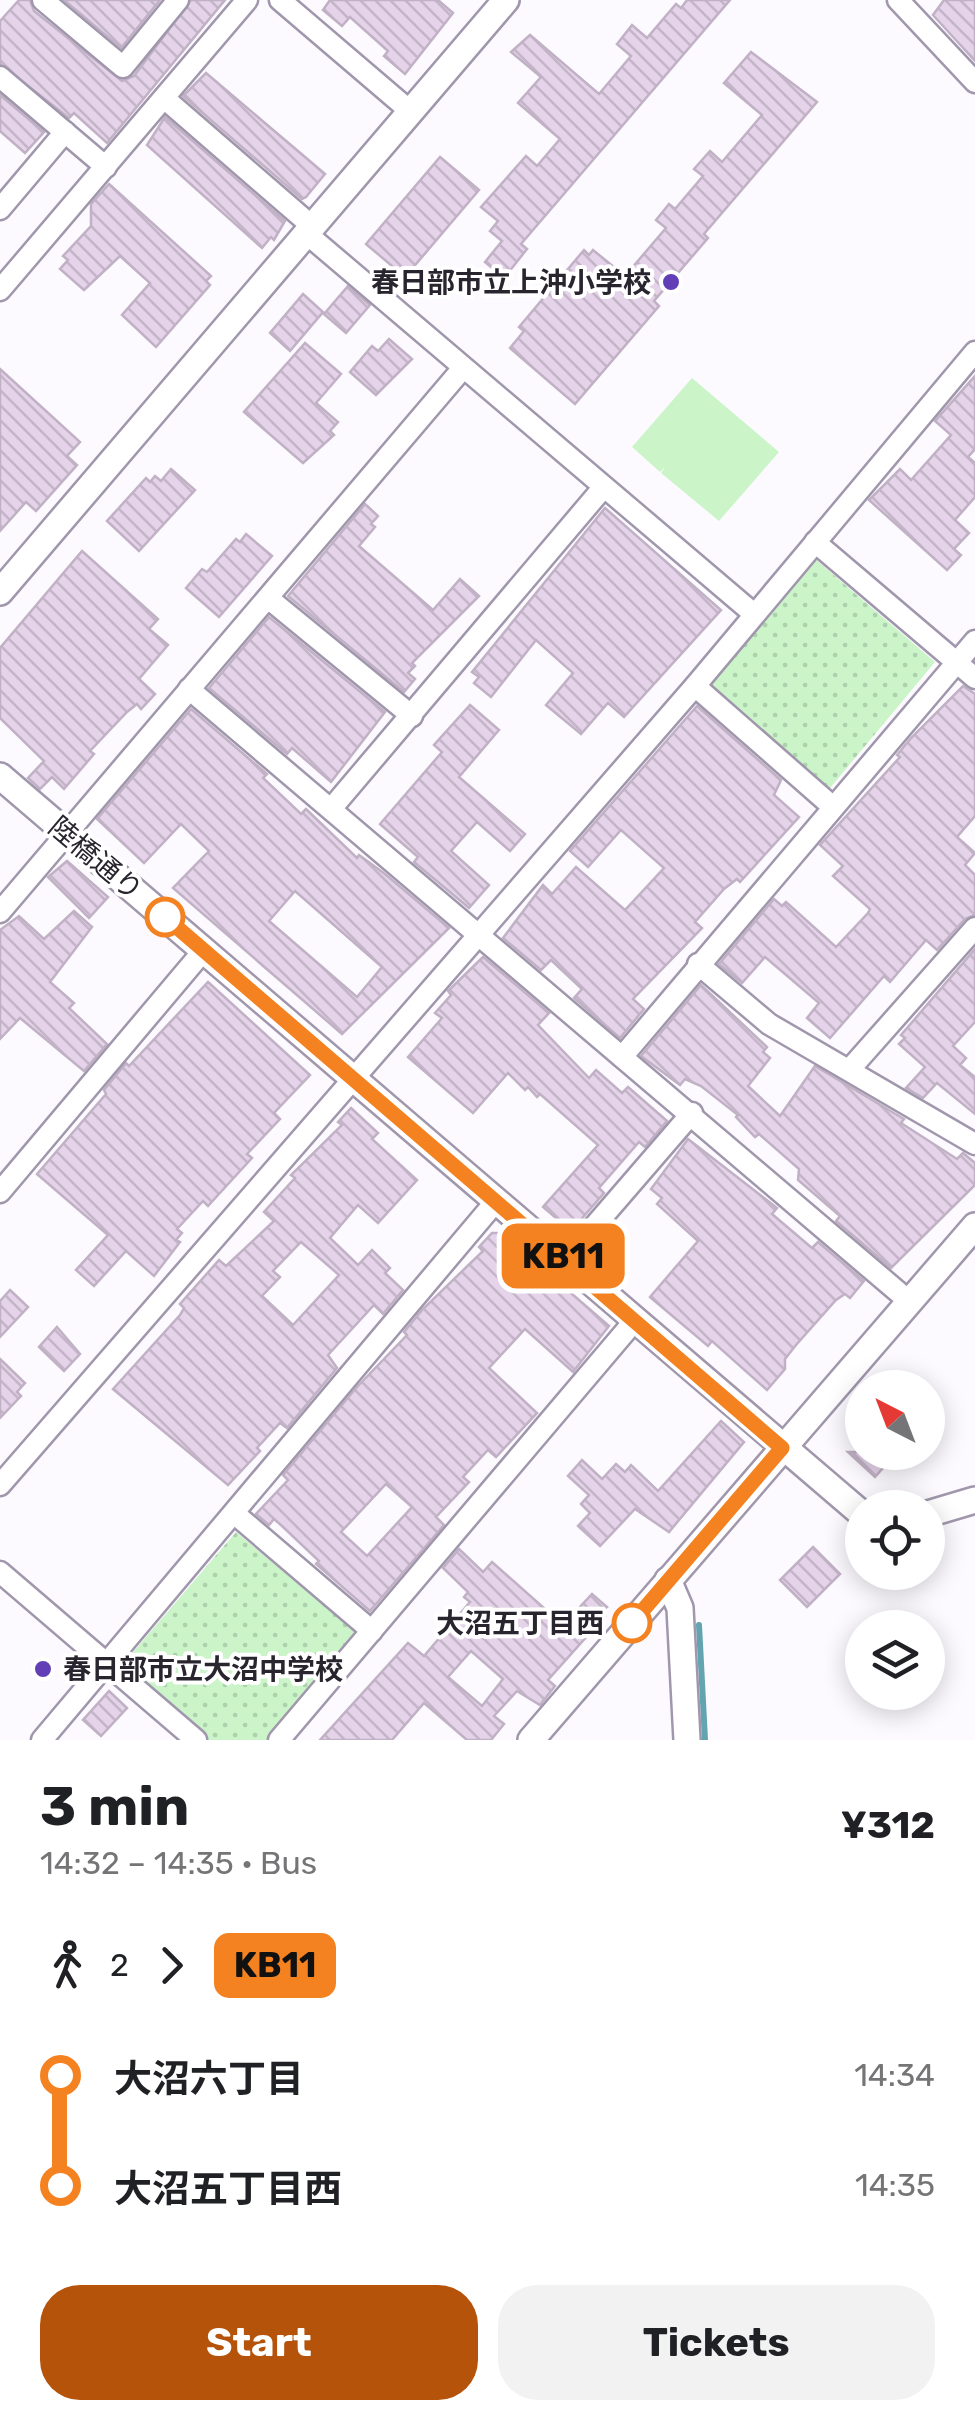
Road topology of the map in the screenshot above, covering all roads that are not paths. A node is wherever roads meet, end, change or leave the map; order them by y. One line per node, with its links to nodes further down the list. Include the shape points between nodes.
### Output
1 (43, 0): 2 (street, via 122,67)
2 (178, 0)
3 (247, 0): 9 (street)
4 (280, 0): 10 (street)
5 (506, 0): 10 (street)
6 (898, 0): 8 (street)
7 (0, 76): 11 (street)
8 (975, 82)
9 (164, 98): 12 (street); 14 (street)
10 (410, 111): 14 (street)
11 (66, 132): 12 (street); 13 (street)
12 (106, 167): 15 (street)
13 (0, 209)
14 (310, 230): 17 (street); 20 (street)
15 (0, 290)
16 (975, 352): 19 (street)
17 (463, 368): 18 (street); 21 (street)
18 (602, 489): 22 (street); 28 (street)
19 (815, 542): 22 (street); 24 (street)
20 (0, 592)
21 (268, 598): 27 (street); 28 (street)
22 (754, 614): 26 (street)
23 (975, 641): 24 (street)
24 (957, 662): 25 (street); 30 (street)
25 (975, 678)
26 (695, 686): 30 (street); 35 (street)
27 (189, 689): 31 (street); 32 (street)
28 (412, 716): 31 (street)
29 (0, 776): 32 (street, 陸橋通り)
30 (833, 807): 37 (street)
31 (331, 809): 35 (street)
32 (68, 834): 33 (street); 36 (street, 陸橋通り)
33 (0, 912)
34 (975, 928): 39 (street)
35 (477, 934): 38 (street); 40 (street)
36 (204, 950): 40 (street, 陸橋通り); 43 (street)
37 (698, 964): 38 (street); 39 (street, via 769,1024)
38 (622, 1058): 41 (street)
39 (850, 1069): 42 (street)
40 (352, 1077): 44 (street, 陸橋通り); 50 (street)
41 (692, 1113): 46 (street); 47 (street)
42 (975, 1144)
43 (0, 1192)
44 (498, 1200): 46 (street, 陸橋通り); 54 (street)
45 (975, 1226): 47 (street)
46 (566, 1259): 48 (street, 陸橋通り)
47 (910, 1302): 49 (street)
48 (636, 1319): 49 (street, 陸橋通り); 57 (street)
49 (782, 1448): 51 (street, 陸橋通り); 56 (street)
50 (0, 1485)
51 (845, 1500)
52 (975, 1500): 53 (street)
53 (945, 1509)
54 (235, 1514): 57 (street); 58 (street)
55 (0, 1572): 58 (street)
56 (668, 1580): 62 (street); 63 (street, via 680,1608)
57 (372, 1631): 61 (street)
58 (108, 1663): 59 (street); 60 (street)
59 (42, 1740)
60 (196, 1740)
61 (279, 1740)
62 (531, 1740)
63 (688, 1740)

